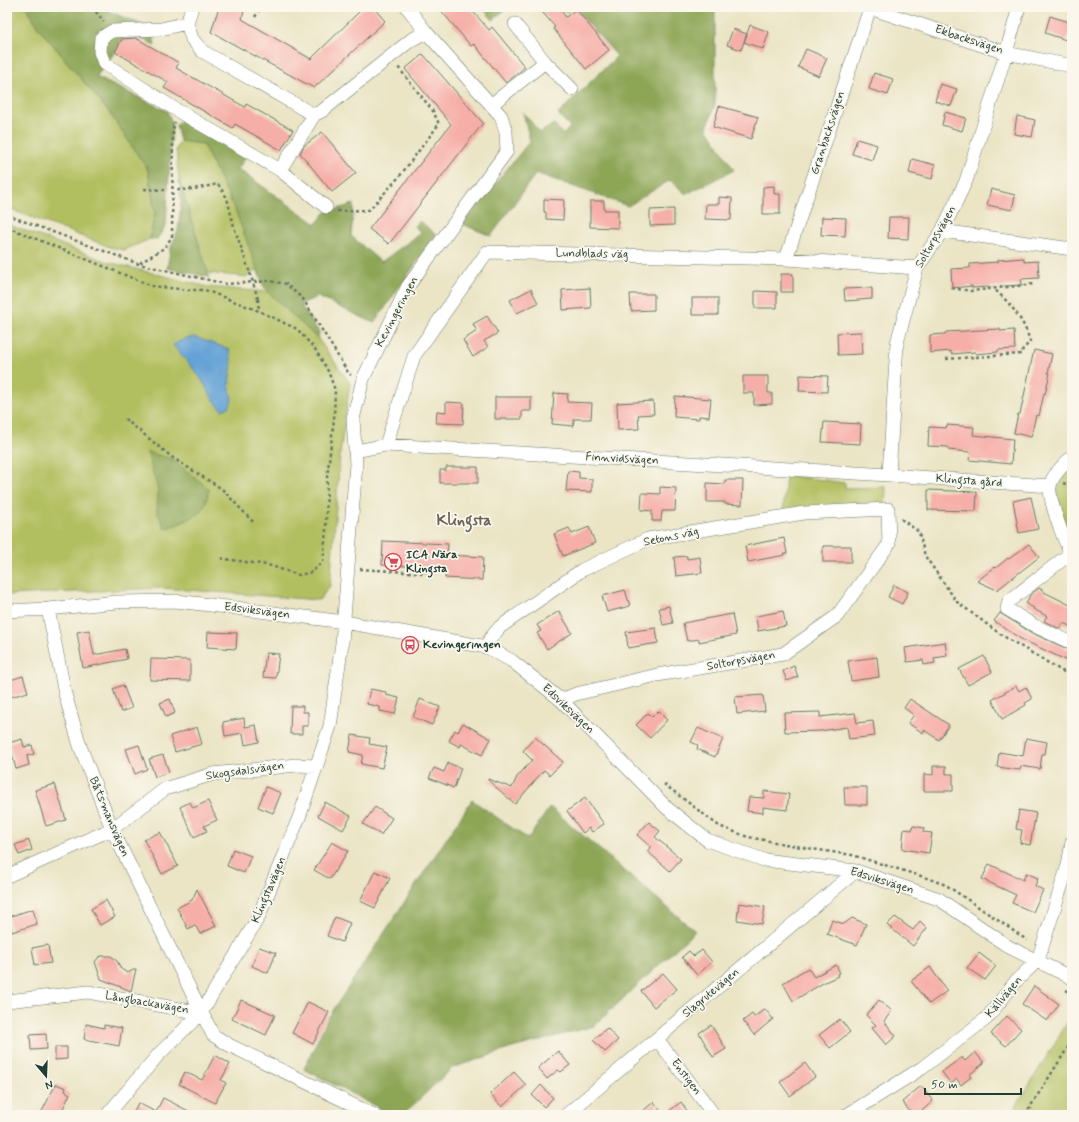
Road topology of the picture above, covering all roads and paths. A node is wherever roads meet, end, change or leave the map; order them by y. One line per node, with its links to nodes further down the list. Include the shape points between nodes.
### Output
1 (92, 7): 7 (path)
2 (192, 7): 9 (street)
3 (260, 7): 8 (path)
4 (407, 7): 11 (street, Kevingeringen)
5 (1019, 7): 12 (street, Soltorpsvägen)
6 (868, 8): 12 (street, Ekbacksvägen); 29 (street, Granbacksvägen)
7 (98, 15)
8 (255, 17)
9 (187, 23): 18 (street, via 161,29 112,31 101,38 100,52 104,63); 19 (street, via 192,39 202,51)
10 (515, 24): 14 (street)
11 (426, 32): 13 (street); 17 (street, Kevingeringen)
12 (1006, 53): 15 (street, Ekbacksvägen); 27 (street, Soltorpsvägen, via 966,181)
13 (390, 57): 19 (street); 24 (path, via 433,111 439,124 399,177 369,210 339,211)
14 (545, 62): 16 (street); 17 (street)
15 (1072, 66)
16 (572, 89)
17 (491, 105): 37 (street, Kevingeringen, via 503,121 507,151 408,286)
18 (178, 111): 20 (street); 30 (path, via 173,129 172,237 164,248)
19 (314, 115): 20 (street)
20 (280, 170): 24 (street)
21 (144, 189): 22 (path)
22 (165, 190)
23 (177, 190): 35 (path, bridge, via 218,184 227,198 258,299)
24 (326, 207)
25 (7, 215): 30 (path)
26 (7, 227): 35 (path, via 152,286 205,290)
27 (942, 231): 28 (street); 31 (street, Soltorpsvägen)
28 (1072, 249)
29 (786, 259): 31 (street, Lundblads väg); 39 (street, Lundblads väg, via 486,252 414,356)
30 (139, 264): 37 (path, via 226,284 269,281 286,284 303,300 349,374)
31 (917, 268): 42 (street, Soltorpsvägen, via 897,343)
32 (1035, 284): 34 (path)
33 (952, 288): 34 (path, via 971,291)
34 (994, 289): 36 (path, via 1006,299 1023,322 1030,342 1021,354)
35 (259, 311): 47 (path, via 297,329 315,349 328,371 335,390 323,561 312,572 299,575 268,565)
36 (946, 359)
37 (363, 379): 40 (street, Kevingeringen, via 353,419)
38 (125, 419): 45 (path, via 173,458 222,489)
39 (386, 445): 40 (street, Finnvidsvägen); 42 (street, Finnvidsvägen)
40 (356, 451): 48 (street, Kevingeringen)
41 (1072, 457): 43 (street, via 1063,464)
42 (889, 475): 43 (street, Klingsta gård)
43 (1050, 486): 46 (street, via 1054,508)
44 (888, 509): 54 (street, Setons väg, via 804,513 648,539 582,570 500,627); 55 (path, via 919,532 925,556 957,602 1000,634); 56 (street, Soltorpsvägen, via 889,544 838,616 783,654 657,675 576,694)
45 (254, 523)
46 (1071, 554): 53 (street, via 1008,601 1007,609 1035,626)
47 (218, 558)
48 (348, 568): 49 (path); 52 (street, Kevingeringen)
49 (438, 574)
50 (48, 609): 51 (street, Edsviksvägen); 52 (street, Edsviksvägen, via 117,602 176,601); 59 (street, Båtsmansvägen, via 65,694 80,746)
51 (7, 611)
52 (344, 622): 54 (street, Edsviksvägen); 57 (street, Klingstavägen, via 330,726)
53 (1072, 643)
54 (487, 647): 56 (street, Edsviksvägen, via 512,661)
55 (1072, 677)
56 (561, 700): 61 (street, Edsviksvägen, via 667,808 707,840 764,860)
57 (317, 766): 59 (street, Skogsdalsvägen, via 296,764 213,774 165,790); 66 (street, Klingstavägen, via 258,918)
58 (662, 783): 63 (path, via 719,826 748,837 852,855 946,885)
59 (112, 829): 62 (street, Skogsdalsvägen); 66 (street, Båtsmansvägen)
60 (1072, 842): 63 (street, Källvägen, via 1068,865)
61 (856, 871): 63 (street, Edsviksvägen, via 939,900 1009,947); 67 (street, Slagrutevägen)
62 (7, 876)
63 (1039, 955): 64 (street, Edsviksvägen); 74 (street, Källvägen, via 987,1018 922,1068)
64 (1072, 978)
65 (7, 1001): 66 (street, Långbackavägen, via 88,992)
66 (201, 1012): 70 (street, Klingstavägen, via 159,1054); 71 (street, Långbackavägen, via 213,1035 229,1045)
67 (657, 1040): 72 (street, Slagrutevägen); 73 (street, Enstigen)
68 (1072, 1041): 69 (path)
69 (1031, 1106): 75 (path); 76 (path)
70 (107, 1115)
71 (374, 1115)
72 (566, 1115)
73 (714, 1115)
74 (847, 1115)
75 (1025, 1115)
76 (1030, 1115)

